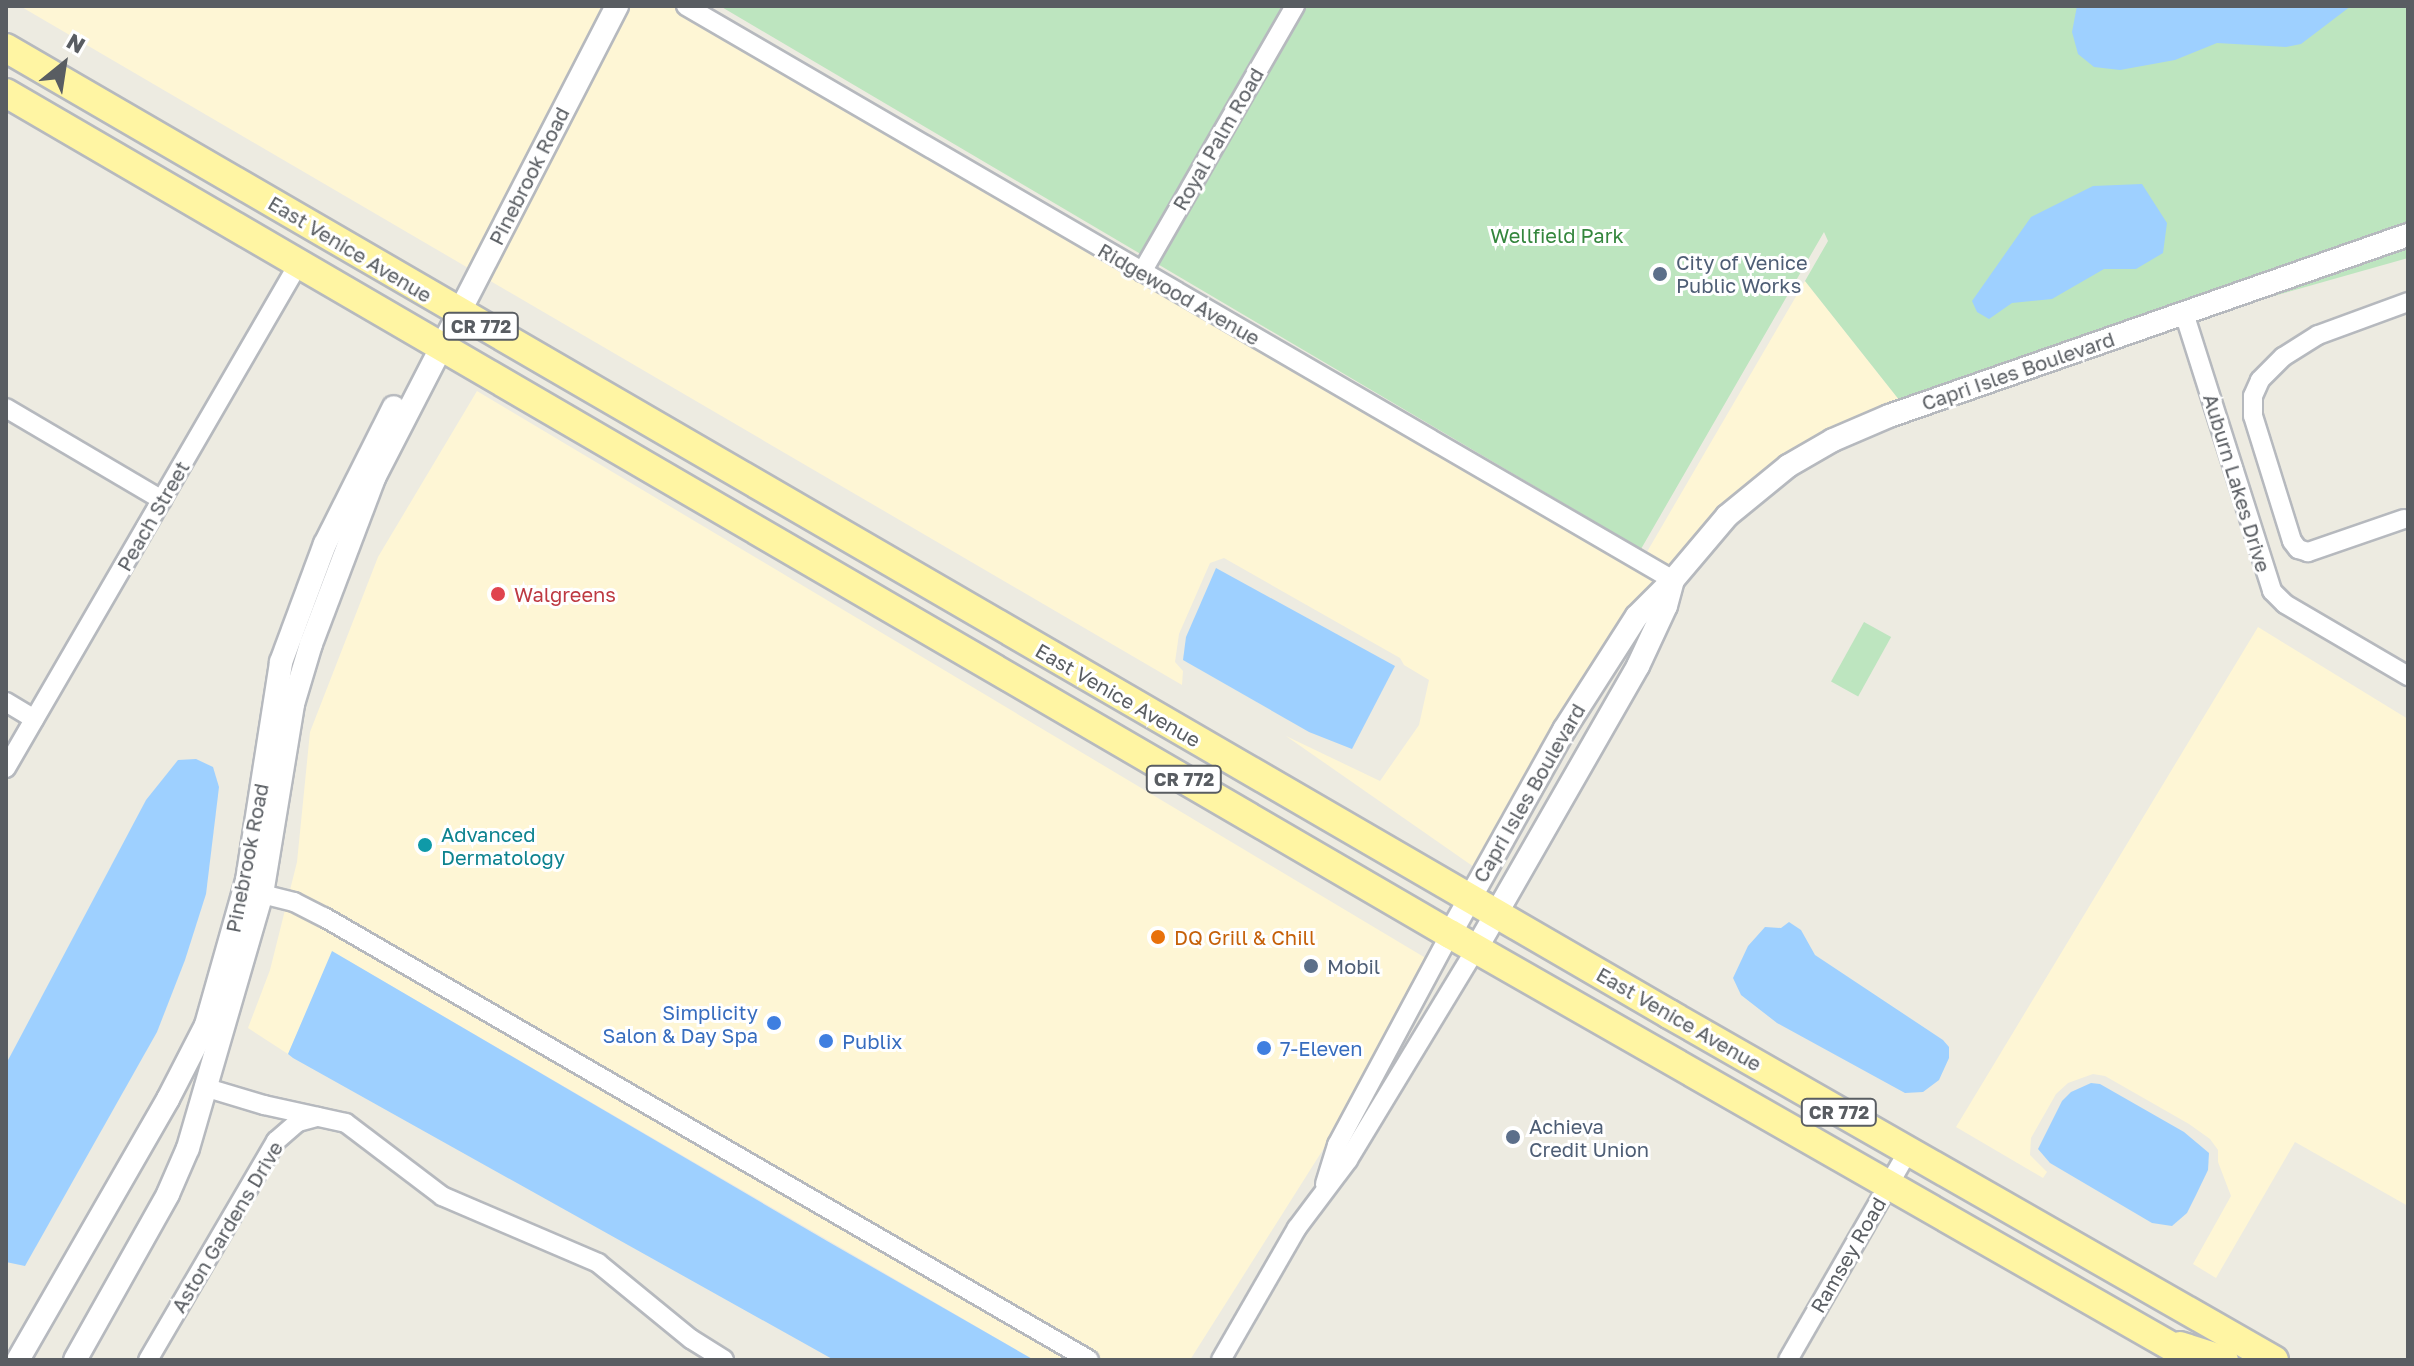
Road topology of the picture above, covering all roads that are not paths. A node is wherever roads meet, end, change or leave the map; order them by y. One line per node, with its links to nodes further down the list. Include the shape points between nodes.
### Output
1 (617, 6): 10 (street, Pinebrook Road)
2 (686, 6): 8 (street, Ridgewood Avenue)
3 (1295, 6): 8 (street, Royal Palm Road)
4 (6, 48): 10 (main road, East Venice Avenue / CR 772)
5 (6, 93): 7 (main road, East Venice Avenue / CR 772)
6 (2408, 235): 11 (street, Capri Isles Boulevard)
7 (299, 263): 12 (main road, East Venice Avenue / CR 772); 14 (street, Peach Street)
8 (1142, 272): 18 (street, Ridgewood Avenue)
9 (2408, 302): 15 (street, via 2318,335 2283,357 2260,380 2253,406 2298,549 2308,552)
10 (459, 313): 12 (street, Pinebrook Road); 19 (main road, East Venice Avenue / CR 772)
11 (2184, 313): 18 (street, Capri Isles Boulevard, via 1889,416 1808,453 1727,516); 21 (street, Auburn Lakes Drive, via 2272,591 2285,604)
12 (441, 346): 16 (main road, East Venice Avenue / CR 772); 17 (street, Pinebrook Road, via 408,383 367,456)
13 (6, 408): 14 (street)
14 (162, 500): 24 (street, Peach Street)
15 (2404, 519)
16 (780, 544): 19 (main road, via 838,560 924,600); 20 (main road, East Venice Avenue / CR 772)
17 (335, 548): 26 (street, Pinebrook Road, via 293,704); 39 (street, Pinebrook Road, via 281,662 247,880 206,1025)
18 (1673, 580): 27 (street, Capri Isles Boulevard, via 1637,616 1585,695); 28 (street, Capri Isles Boulevard, via 1638,666)
19 (957, 601): 23 (main road, East Venice Avenue / CR 772)
20 (917, 624): 23 (main road, via 965,622 1098,698); 29 (main road, East Venice Avenue / CR 772)
21 (2408, 676)
22 (6, 702): 24 (street)
23 (1144, 710): 27 (main road, East Venice Avenue / CR 772)
24 (34, 719): 25 (street, Peach Street)
25 (6, 768)
26 (262, 894): 31 (street, Pinebrook Road); 43 (street, via 317,913)
27 (1468, 898): 28 (main road, East Venice Avenue / CR 772); 29 (street, Capri Isles Boulevard)
28 (1496, 913): 30 (street, Capri Isles Boulevard); 35 (main road, East Venice Avenue / CR 772)
29 (1450, 934): 30 (main road, East Venice Avenue / CR 772); 37 (street, via 1337,1145)
30 (1476, 949): 36 (main road, East Venice Avenue / CR 772); 37 (street)
31 (204, 1087): 32 (street); 40 (street, Pinebrook Road, via 188,1148 168,1194)
32 (264, 1105): 33 (street); 34 (street)
33 (323, 1116): 34 (street, Aston Gardens Drive, via 298,1122); 42 (street, via 352,1127 442,1196 598,1263)
34 (276, 1141): 41 (street, Aston Gardens Drive)
35 (1908, 1151): 36 (street, Ramsey Road); 48 (main road, East Venice Avenue / CR 772)
36 (1888, 1185): 38 (main road, East Venice Avenue / CR 772); 45 (street, Ramsey Road)
37 (1324, 1191): 44 (street)
38 (2160, 1340): 46 (main road, East Venice Avenue / CR 772); 47 (main road)
39 (18, 1360)
40 (75, 1360)
41 (148, 1360)
42 (724, 1360)
43 (1089, 1360)
44 (1221, 1360)
45 (1788, 1360)
46 (2195, 1360)
47 (2224, 1360)
48 (2274, 1360)

